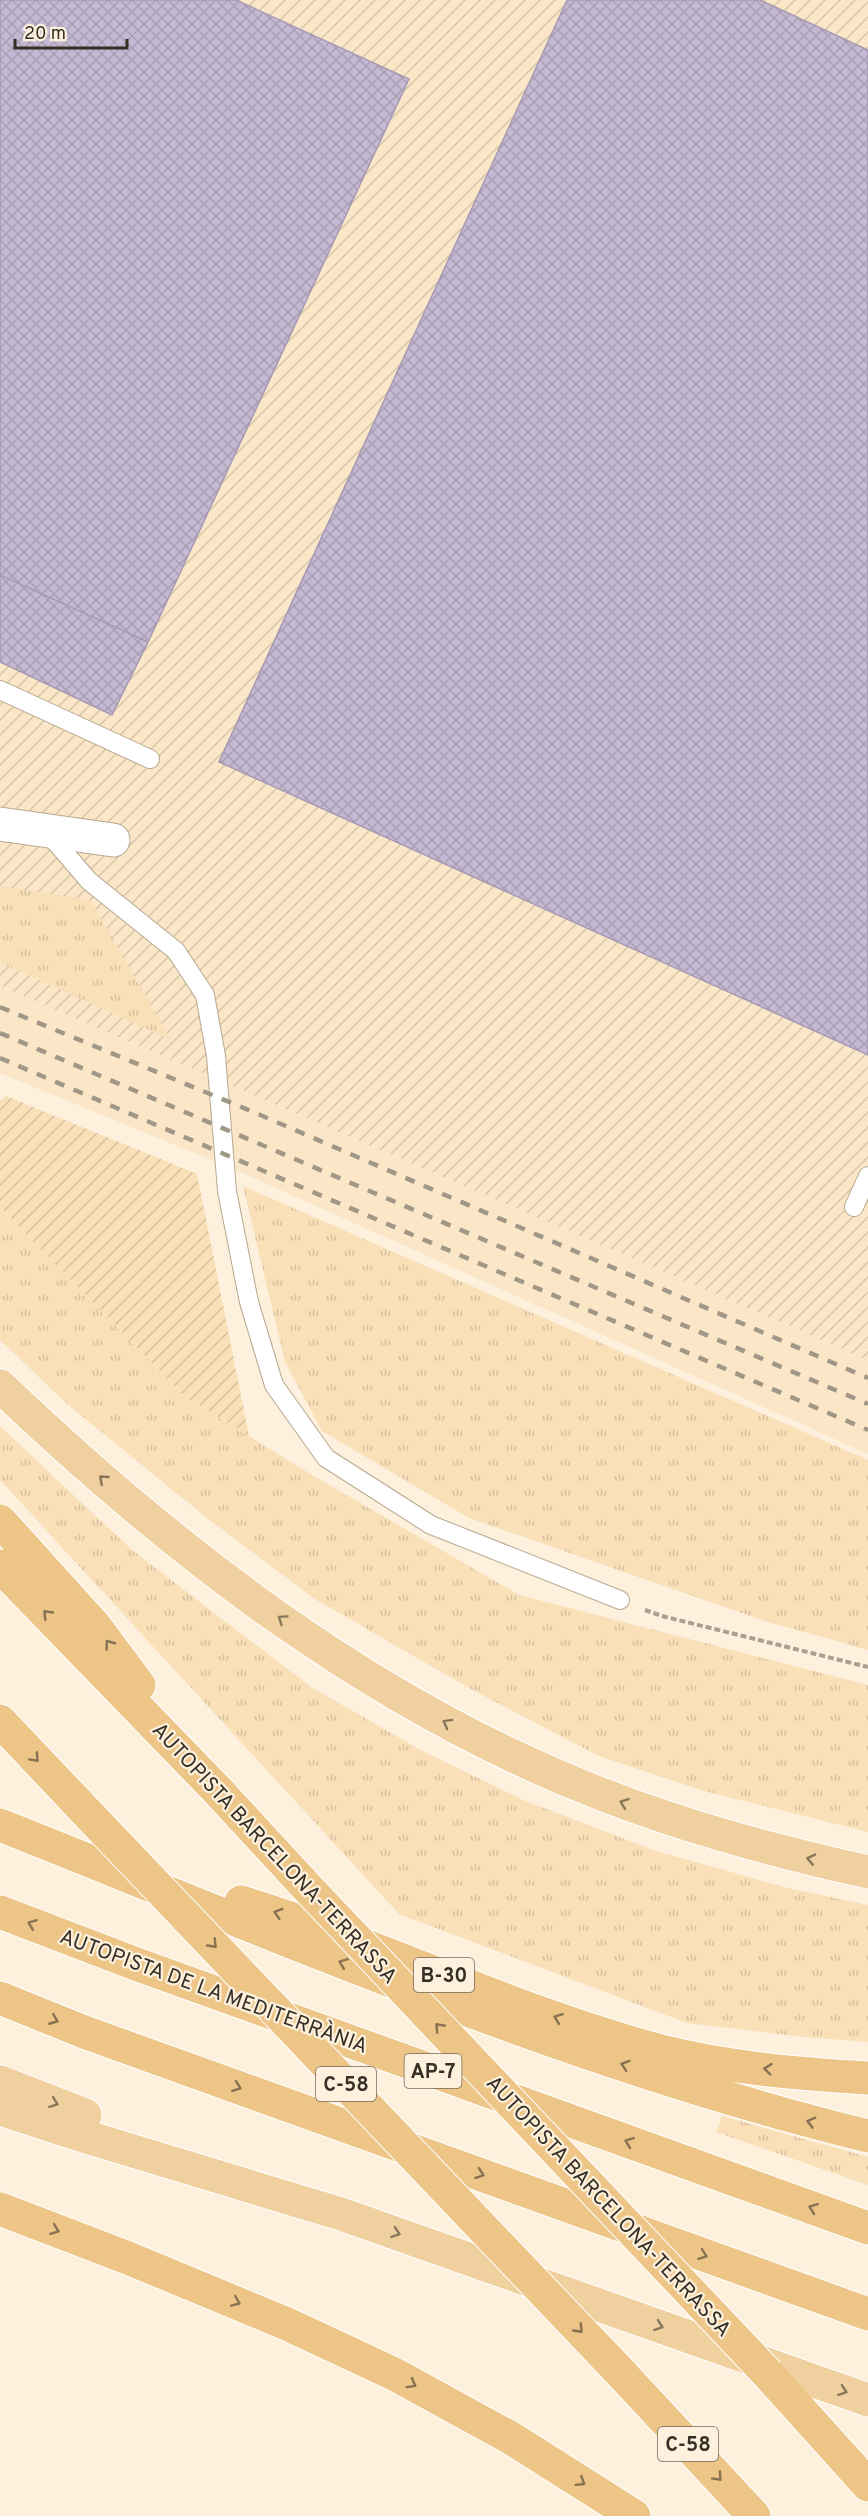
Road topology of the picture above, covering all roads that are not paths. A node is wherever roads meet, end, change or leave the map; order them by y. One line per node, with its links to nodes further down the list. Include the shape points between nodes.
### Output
1 (0, 690): 2 (lane)
2 (150, 759)
3 (0, 824): 4 (street)
4 (46, 831): 5 (street); 11 (lane, via 89,881 176,951 206,996 216,1056 227,1191 249,1302 274,1385 326,1458 431,1525)
5 (113, 840)
6 (868, 1176): 7 (lane)
7 (854, 1207)
8 (0, 1386): 15 (highway, one-way to 8, via 693,1828 594,1792 472,1737 383,1687 255,1602 147,1517)
9 (0, 1521): 13 (highway, one-way to 9, via 95,1626)
10 (0, 1566): 13 (highway, AUTOPISTA BARCELONA-TERRASSA, one-way to 10)
11 (620, 1600)
12 (0, 1721): 29 (highway, C-58, one-way to 29, bridge)
13 (219, 1792): 27 (highway, AUTOPISTA BARCELONA-TERRASSA, one-way to 13, bridge, via 760,2365)
14 (14, 1830): 18 (highway, B-30, one-way to 14, via 751,2067 662,2051 576,2025 303,1921); 21 (highway, one-way to 14, via 722,2097 569,2047 299,1946)
15 (868, 1872)
16 (0, 1911): 24 (highway, AUTOPISTA DE LA MEDITERRÀNIA / AP-7, one-way to 16, via 136,1965)
17 (0, 1998): 25 (highway, one-way to 25)
18 (868, 2078)
19 (0, 2082): 23 (highway, one-way to 23)
20 (0, 2109): 23 (highway)
21 (868, 2136)
22 (0, 2209): 28 (highway, one-way to 28, via 287,2324 394,2374 511,2438)
23 (341, 2214): 26 (highway, one-way to 26)
24 (868, 2228)
25 (868, 2314)
26 (868, 2400)
27 (868, 2485)
28 (634, 2516)
29 (754, 2516)

